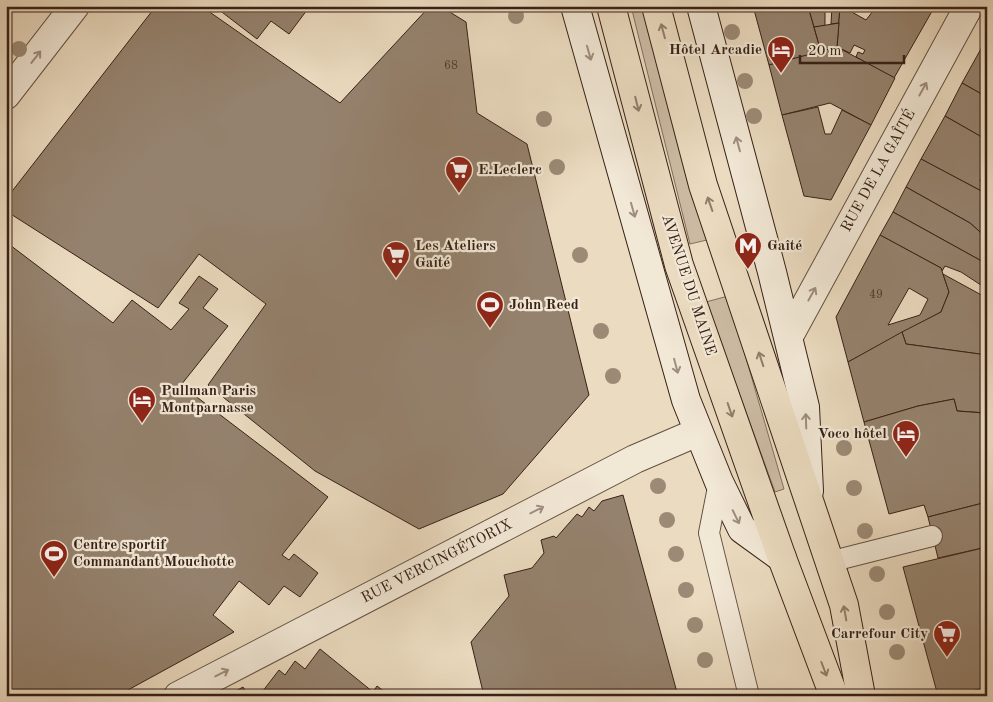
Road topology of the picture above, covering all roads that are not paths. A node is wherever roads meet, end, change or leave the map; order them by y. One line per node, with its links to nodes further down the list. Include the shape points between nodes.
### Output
1 (75, 6): 7 (main road, one-way to 1)
2 (575, 6): 9 (main road, AVENUE DU MAINE, one-way to 9, via 686,400)
3 (612, 6): 13 (main road, AVENUE DU MAINE, one-way to 13, via 679,265)
4 (656, 6): 11 (main road, one-way to 4, via 703,185)
5 (701, 6): 8 (main road, one-way to 5)
6 (969, 6): 8 (main road, RUE DE LA GAÎTÉ, one-way to 6)
7 (6, 95)
8 (788, 336): 11 (main road, one-way to 8, via 805,407)
9 (698, 432): 10 (main road, AVENUE DU MAINE); 15 (main road, RUE VERCINGÉTORIX, one-way to 9, via 635,460)
10 (719, 482): 13 (main road, AVENUE DU MAINE, one-way to 13, via 742,529); 16 (lane, via 709,534)
11 (810, 505): 14 (main road)
12 (932, 536): 14 (lane)
13 (782, 558): 17 (main road, AVENUE DU MAINE, one-way to 17)
14 (829, 562): 18 (main road, one-way to 14, via 844,605)
15 (178, 696)
16 (749, 696)
17 (834, 696)
18 (861, 696)

